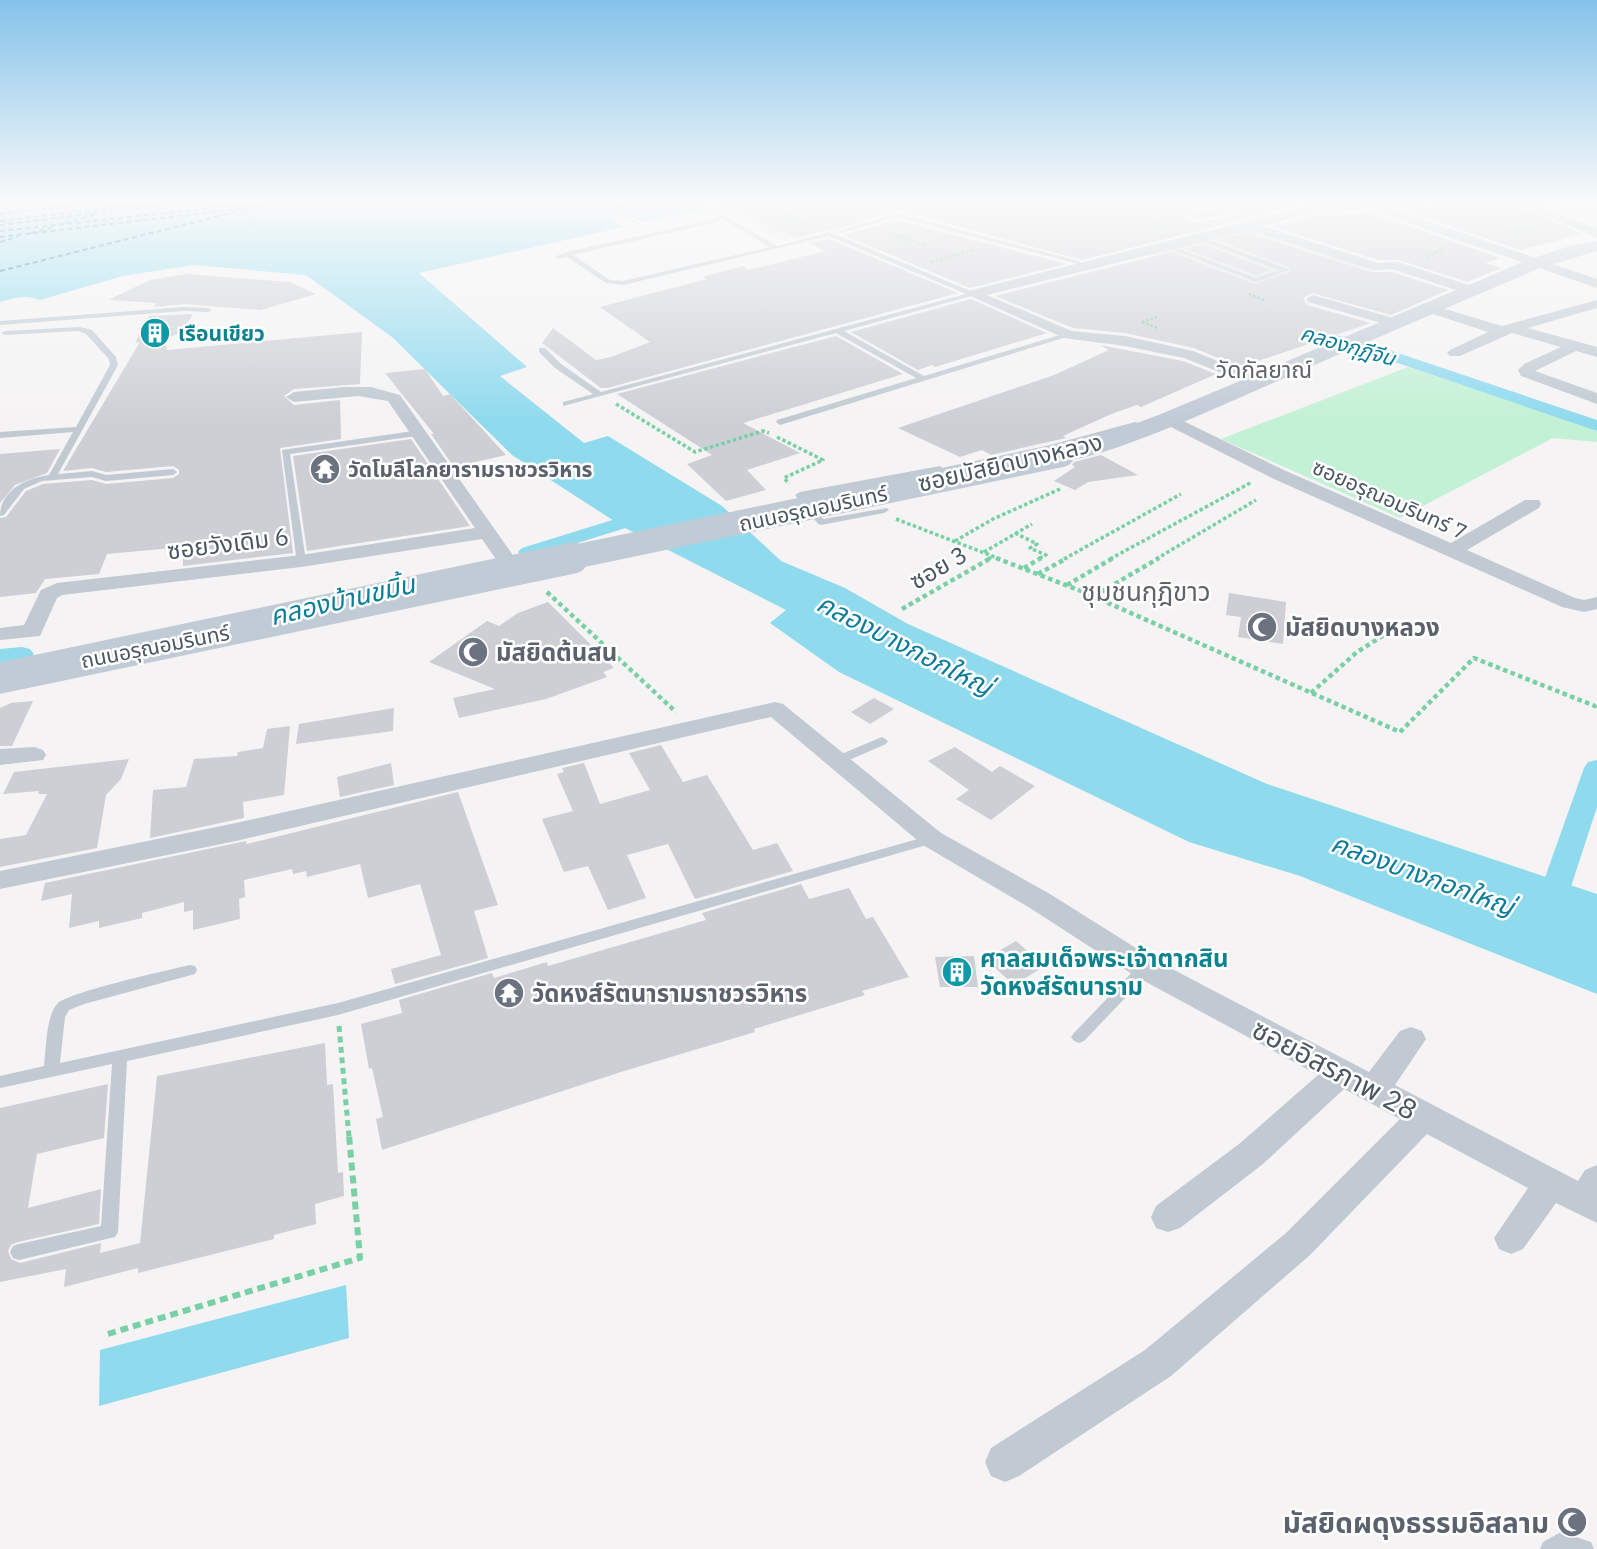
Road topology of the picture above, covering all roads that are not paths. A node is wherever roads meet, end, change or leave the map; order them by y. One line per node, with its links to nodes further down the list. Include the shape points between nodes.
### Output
1 (600, 276): 2 (lane, via 623,283)
2 (652, 276)
3 (930, 276): 12 (lane)
4 (1045, 276): 12 (street)
5 (1247, 276): 6 (lane)
6 (1264, 276)
7 (1428, 276): 11 (street)
8 (1506, 276): 11 (main road, ถนนอรุณอมรินทร์)
9 (1573, 276): 10 (street)
10 (1597, 284)
11 (1473, 291): 15 (main road, ถนนอรุณอมรินทร์)
12 (973, 294): 20 (lane); 22 (street)
13 (1313, 299): 18 (street)
14 (1597, 304): 19 (street)
15 (1432, 309): 18 (main road, ถนนอรุณอมรินทร์); 19 (street, via 1476,326)
16 (208, 310): 17 (lane)
17 (0, 323)
18 (1395, 323): 28 (main road, ถนนอรุณอมรินทร์)
19 (1508, 330): 23 (street); 26 (street)
20 (838, 331): 27 (lane); 29 (lane)
21 (5, 333): 35 (lane, via 80,329 89,332 113,359)
22 (1069, 335): 27 (lane); 28 (street, via 1188,354)
23 (1576, 345): 25 (street); 31 (street, via 1530,367 1527,373)
24 (542, 350): 29 (lane)
25 (1597, 352)
26 (1455, 353)
27 (920, 378): 34 (lane)
28 (1257, 382): 33 (main road, ถนนอรุณอมรินทร์)
29 (600, 395): 32 (lane)
30 (294, 397): 36 (street, via 388,395)
31 (1597, 399)
32 (566, 404)
33 (1179, 414): 38 (lane); 46 (street, ซอยอรุณอมรินทร์ 7, via 1280,475); 52 (main road, ถนนอรุณอมรินทร์, bridge, via 1062,455)
34 (780, 422)
35 (80, 429): 37 (lane); 41 (lane)
36 (420, 433): 45 (street); 47 (lane, via 285,452)
37 (0, 435)
38 (1014, 454)
39 (946, 468): 43 (lane, via 800,497 821,522)
40 (173, 472): 41 (lane)
41 (52, 477): 44 (lane, via 33,479 18,488)
42 (1532, 504): 46 (street)
43 (884, 510)
44 (1, 513)
45 (487, 532): 47 (street, ซอยวังเดิม 6); 48 (street)
46 (1452, 551): 49 (street, ซอยอรุณอมรินทร์ 7, via 1569,603)
47 (301, 561): 50 (street, ซอยวังเดิม 6, via 58,589 48,594 32,631)
48 (516, 568): 51 (main road, via 482,564); 53 (main road, via 510,585)
49 (1597, 603)
50 (0, 634)
51 (0, 664)
52 (0, 678)
53 (0, 688)
54 (881, 741): 57 (lane)
55 (34, 755): 56 (street)
56 (0, 757)
57 (836, 761): 58 (street, ซอยอิสรภาพ 28); 59 (street, ซอยอิสรภาพ 28, via 775,709 249,829)
58 (932, 839): 60 (street, ซอยอิสรภาพ 28); 64 (lane, via 338,1009)
59 (0, 880)
60 (1145, 968): 62 (lane); 66 (street, ซอยอิสรภาพ 28)
61 (190, 970): 65 (lane, via 64,1006 58,1016)
62 (1079, 1037)
63 (1411, 1039): 68 (street)
64 (120, 1057): 65 (lane); 74 (lane, via 109,1232)
65 (51, 1072): 67 (lane)
66 (1341, 1073): 68 (street, ซอยอิสรภาพ 28); 72 (street, via 1251,1154)
67 (0, 1082)
68 (1374, 1090): 69 (street, ซอยอิสรภาพ 28)
69 (1424, 1116): 70 (street, ซอยอิสรภาพ 28); 75 (street, via 1298,1244 1158,1363)
70 (1551, 1183): 71 (street, ซอยอิสรภาพ 28); 73 (street)
71 (1593, 1196)
72 (1168, 1217)
73 (1511, 1238)
74 (19, 1251)
75 (1005, 1462)
76 (1550, 1549): 77 (lane, via 1561,1542)
77 (1584, 1549)

